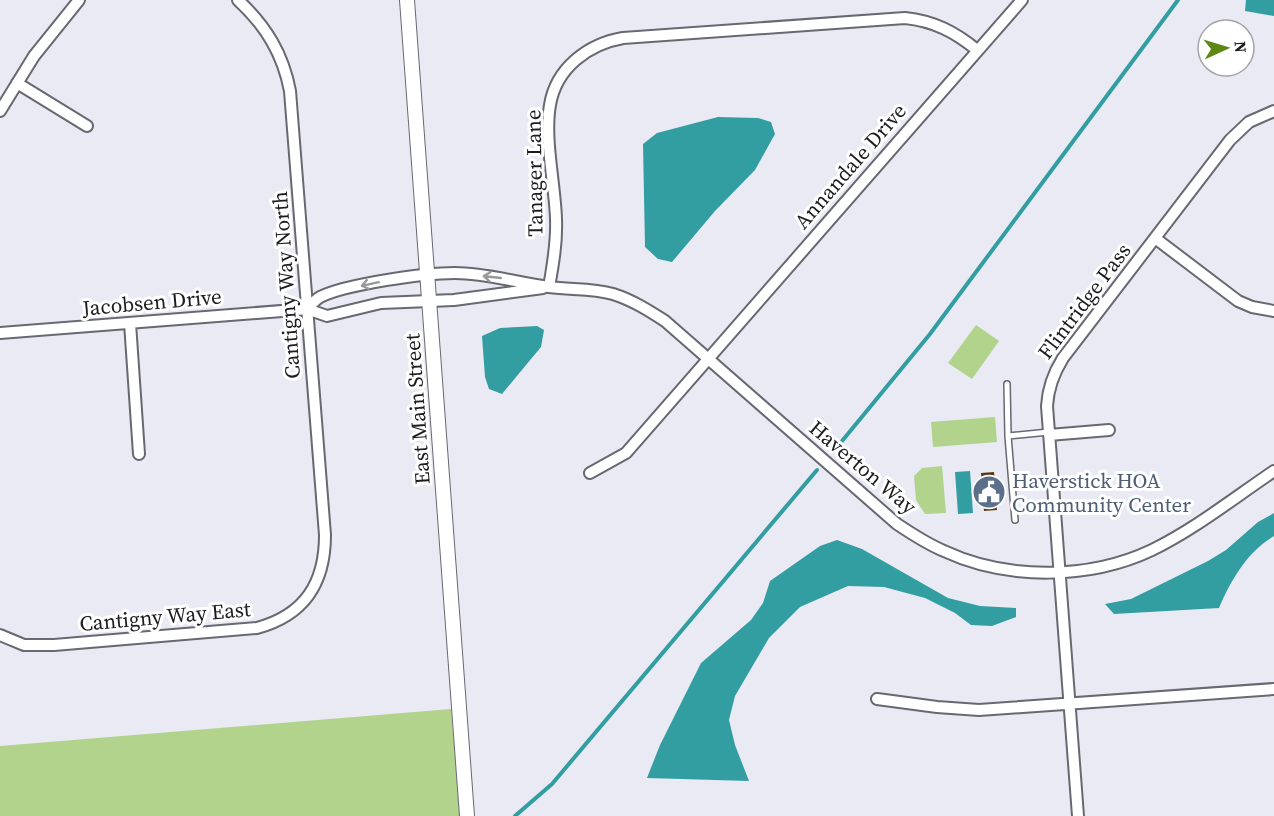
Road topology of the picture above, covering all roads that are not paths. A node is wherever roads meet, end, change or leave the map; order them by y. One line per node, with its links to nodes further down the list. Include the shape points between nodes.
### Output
1 (79, 0): 6 (street)
2 (238, 0): 14 (street, Cantigny Way North, via 274,43 288,78)
3 (407, 0): 11 (main road, East Main Street)
4 (1022, 0): 5 (street, Annandale Drive)
5 (977, 50): 12 (street, Tanager Lane, via 940,26 919,19 895,18 623,38 596,46 572,62 549,107 556,227); 18 (street, Annandale Drive)
6 (17, 83): 7 (street); 9 (street)
7 (0, 111)
8 (1274, 111): 10 (street, Flintridge Pass, via 1249,122 1236,133)
9 (87, 126)
10 (1155, 238): 15 (street, via 1238,301); 21 (street, Flintridge Pass, via 1054,372 1047,396)
11 (428, 276): 12 (street, Haverton Way, one-way to 11, via 487,276); 13 (main road, East Main Street); 14 (street, Jacobsen Drive, one-way to 14, via 326,294)
12 (549, 287): 13 (street, Haverton Way); 18 (street, Haverton Way, via 594,290 634,302 665,321)
13 (430, 300): 14 (street, Jacobsen Drive, via 381,303 327,316); 33 (main road, East Main Street)
14 (307, 309): 16 (street, Jacobsen Drive); 28 (street, Cantigny Way North, via 325,535 324,564)
15 (1274, 311)
16 (130, 323): 17 (street, Jacobsen Drive); 23 (street)
17 (0, 333)
18 (709, 359): 25 (street, Annandale Drive, via 626,453); 27 (street, Haverton Way, via 877,509 914,535 950,554 988,566)
19 (1007, 384): 22 (lane)
20 (1109, 430): 21 (street)
21 (1049, 434): 22 (lane); 27 (street, Flintridge Pass)
22 (1008, 436): 26 (lane)
23 (139, 454)
24 (1274, 471): 27 (street, Haverton Way, via 1151,550 1108,565)
25 (590, 473)
26 (1015, 520)
27 (1060, 572): 32 (street, Flintridge Pass)
28 (318, 581): 29 (street, Cantigny Way East, via 298,608 256,628 54,645 24,645)
29 (0, 635)
30 (1274, 689): 32 (street)
31 (877, 699): 32 (street, via 968,710)
32 (1069, 704): 34 (street, Flintridge Pass)
33 (467, 816)
34 (1078, 816)

